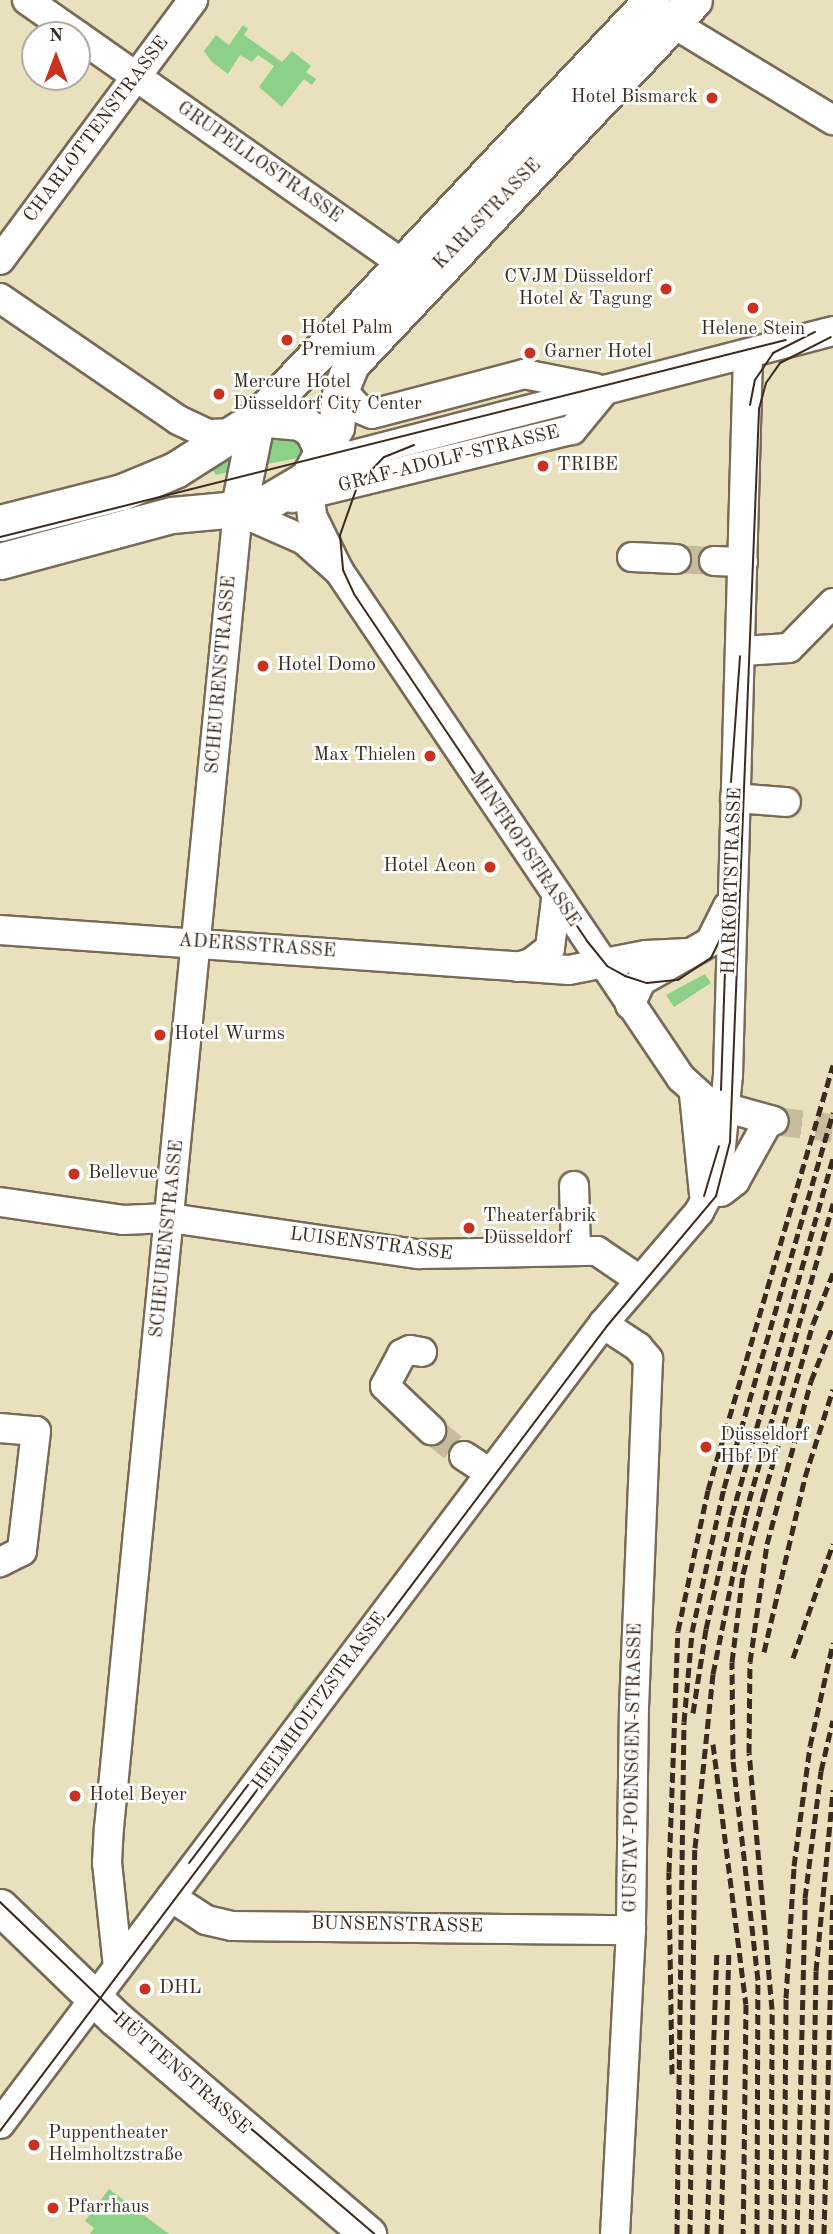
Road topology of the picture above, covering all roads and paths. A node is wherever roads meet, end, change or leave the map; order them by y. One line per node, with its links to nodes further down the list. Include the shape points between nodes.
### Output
1 (27, 0): 4 (street, GRUPELLOSTRASSE)
2 (193, 0): 6 (street, CHARLOTTENSTRASSE)
3 (659, 6): 7 (street); 9 (main road, KARLSTRASSE); 11 (main road, KARLSTRASSE)
4 (57, 21)
5 (91, 45): 6 (street, GRUPELLOSTRASSE)
6 (136, 77): 8 (street, CHARLOTTENSTRASSE); 9 (street, GRUPELLOSTRASSE)
7 (833, 120)
8 (0, 260)
9 (400, 262): 11 (street); 16 (main road, KARLSTRASSE)
10 (0, 298): 16 (street, via 177,420 208,434)
11 (395, 312): 14 (main road, KARLSTRASSE, via 351,364)
12 (833, 331): 13 (street, GRAF-ADOLF-STRASSE)
13 (748, 354): 15 (street, GRAF-ADOLF-STRASSE); 25 (street, HARKORTSTRASSE)
14 (341, 389): 15 (street, GRAF-ADOLF-STRASSE, via 358,408 372,414 524,374); 17 (main road, KARLSTRASSE, via 336,427)
15 (605, 390): 17 (street, GRAF-ADOLF-STRASSE)
16 (244, 425): 17 (main road, via 301,422 313,431); 18 (main road); 19 (main road, KARLSTRASSE, via 175,470 122,492)
17 (307, 479): 18 (main road, GRAF-ADOLF-STRASSE); 26 (street, MINTROPSTRASSE, via 316,526)
18 (238, 511): 20 (street, GRAF-ADOLF-STRASSE); 23 (main road, GRAF-ADOLF-STRASSE, via 172,515); 34 (street, SCHEURENSTRASSE)
19 (0, 523)
20 (291, 533): 26 (street, MINTROPSTRASSE)
21 (632, 557): 22 (street)
22 (676, 559)
23 (0, 561)
24 (714, 561): 25 (street)
25 (743, 562): 28 (street, HARKORTSTRASSE)
26 (339, 571): 32 (street, MINTROPSTRASSE)
27 (833, 603): 28 (street, via 789,648)
28 (743, 651): 29 (street, HARKORTSTRASSE)
29 (735, 798): 30 (street); 31 (street, HARKORTSTRASSE)
30 (786, 802)
31 (733, 893): 35 (street, via 710,942); 40 (street, HARKORTSTRASSE)
32 (556, 900): 36 (street, MINTROPSTRASSE); 37 (street, via 550,948 531,963)
33 (0, 930): 34 (street, ADERSSTRASSE)
34 (198, 943): 37 (street, ADERSSTRASSE); 44 (street, SCHEURENSTRASSE)
35 (688, 953): 36 (street, ADERSSTRASSE); 38 (street, via 637,984)
36 (602, 964): 37 (street, ADERSSTRASSE, via 569,970); 38 (street, MINTROPSTRASSE)
37 (513, 968)
38 (630, 1005): 39 (street, MINTROPSTRASSE)
39 (694, 1094): 40 (street, MINTROPSTRASSE); 43 (street, via 703,1151)
40 (726, 1111): 43 (street, via 722,1162); 43 (street, MINTROPSTRASSE, via 771,1120 735,1181)
41 (574, 1186): 45 (street)
42 (0, 1202): 44 (street, LUISENSTRASSE, via 123,1220)
43 (704, 1206): 46 (street)
44 (170, 1218): 45 (street, LUISENSTRASSE, via 418,1254 529,1254); 57 (street, SCHEURENSTRASSE, via 107,1863)
45 (576, 1249): 46 (street, LUISENSTRASSE, via 597,1251)
46 (638, 1279): 47 (street, HELMHOLTZSTRASSE)
47 (603, 1324): 52 (street, HELMHOLTZSTRASSE); 56 (street, GUSTAV-POENSGEN-STRASSE, via 648,1359)
48 (422, 1352): 50 (street, via 402,1354 385,1386)
49 (0, 1428): 53 (street, via 36,1431 23,1550)
50 (431, 1430)
51 (464, 1456): 52 (street)
52 (490, 1473): 54 (street, HELMHOLTZSTRASSE)
53 (0, 1562)
54 (171, 1897): 56 (street, BUNSENSTRASSE, via 223,1926); 57 (street, HELMHOLTZSTRASSE)
55 (0, 1907): 58 (main road, HÜTTENSTRASSE)
56 (631, 1930): 61 (street, GUSTAV-POENSGEN-STRASSE)
57 (118, 1968): 58 (street, HELMHOLTZSTRASSE)
58 (95, 1999): 59 (street, HELMHOLTZSTRASSE); 60 (main road, HÜTTENSTRASSE)
59 (0, 2124)
60 (368, 2234)
61 (615, 2234)

